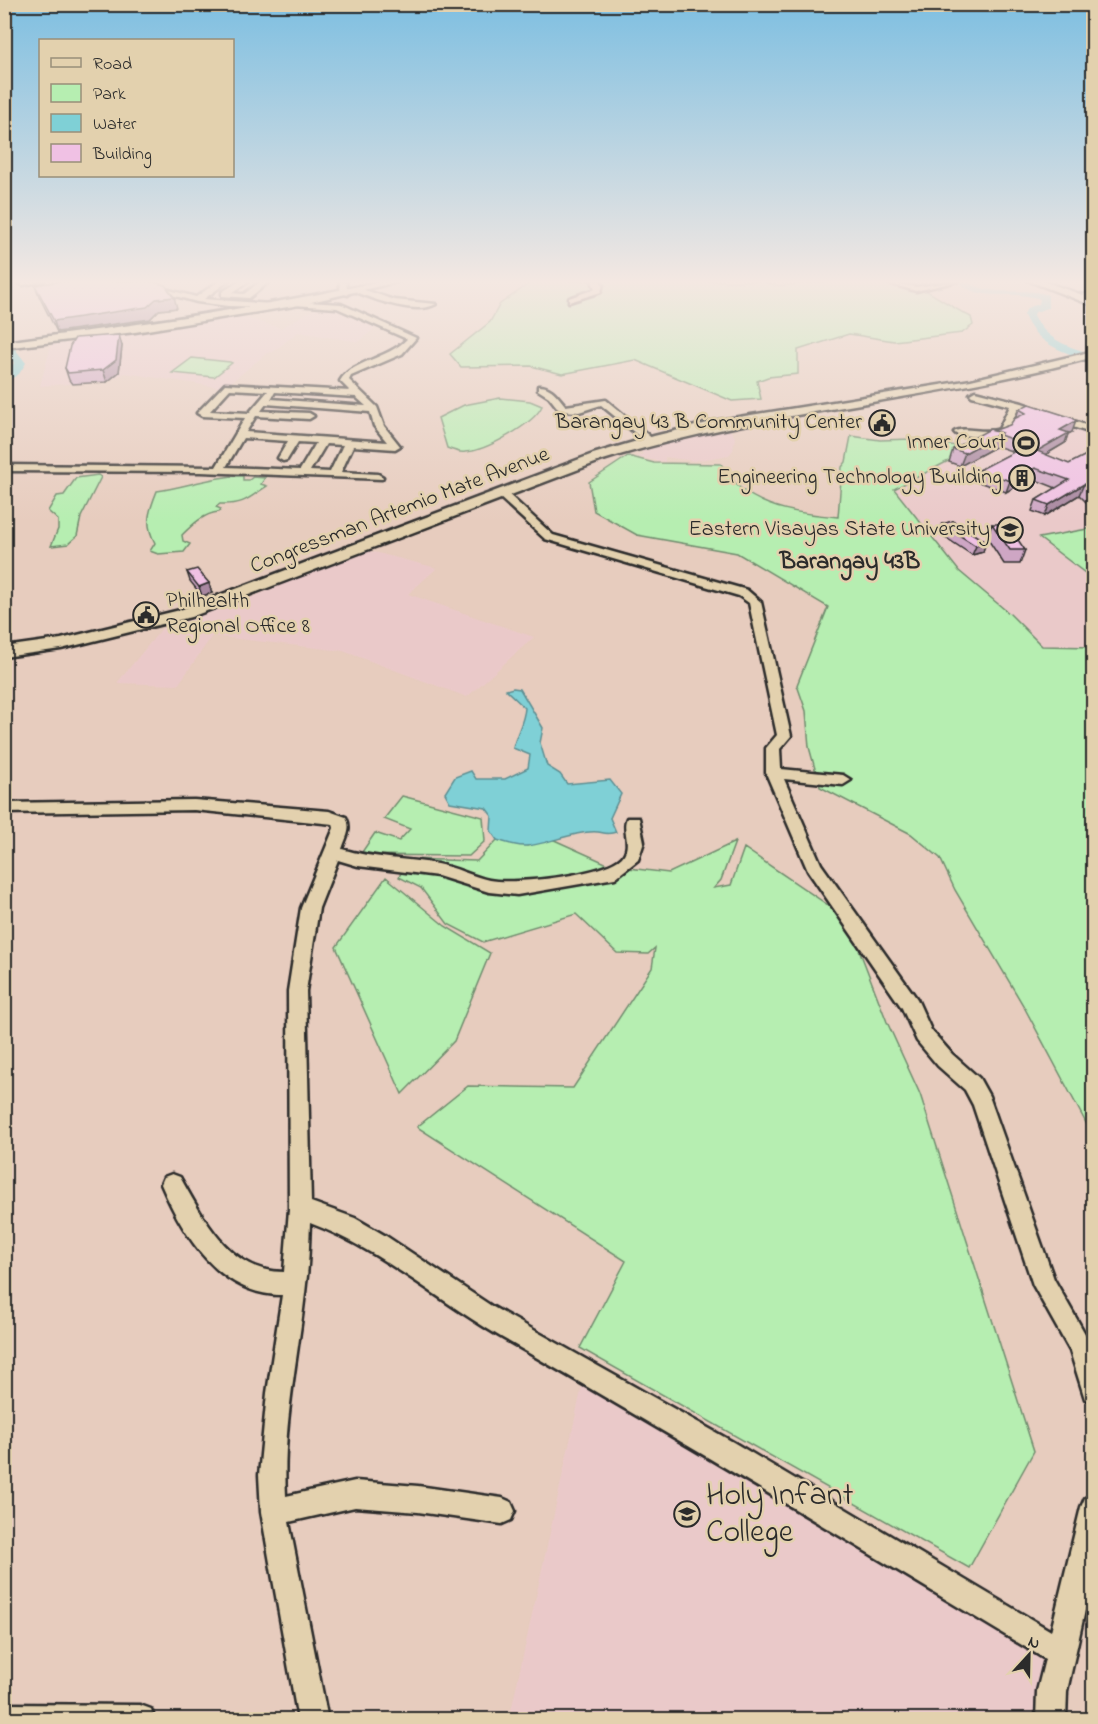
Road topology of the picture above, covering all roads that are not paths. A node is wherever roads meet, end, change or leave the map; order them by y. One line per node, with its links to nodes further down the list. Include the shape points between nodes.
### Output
1 (378, 361): 6 (street, via 346,376 346,384)
2 (1066, 361): 18 (main road, Congressman Artemio Mate Avenue)
3 (250, 388): 5 (street); 11 (street); 11 (street, via 228,386 202,413)
4 (540, 388): 18 (street, via 564,409 603,402)
5 (273, 390): 6 (street); 8 (street)
6 (358, 394): 10 (street)
7 (975, 394): 9 (street)
8 (264, 401): 10 (street); 12 (street)
9 (1018, 405): 14 (street); 15 (street, via 1013,406 1006,428 997,433 990,436)
10 (374, 409): 20 (street, via 379,426 395,446)
11 (229, 414): 12 (street)
12 (253, 415): 13 (street); 16 (street)
13 (309, 416)
14 (1094, 431)
15 (959, 432)
16 (240, 435): 17 (street); 23 (street)
17 (294, 440): 19 (street); 21 (street)
18 (649, 440): 27 (main road, Congressman Artemio Mate Avenue)
19 (322, 442): 20 (street); 24 (street)
20 (349, 443): 25 (street)
21 (283, 458)
22 (4, 468): 23 (street)
23 (219, 470): 24 (street)
24 (303, 474): 25 (street)
25 (334, 475): 26 (street)
26 (378, 477)
27 (502, 494): 28 (main road, Congressman Artemio Mate Avenue, via 185,614 68,643); 29 (street, via 549,537 751,597 784,736 773,748)
28 (4, 652)
29 (774, 773): 30 (street); 37 (street, via 814,867 910,1004 924,1035 972,1084 982,1102 1045,1286 1080,1346)
30 (843, 780)
31 (4, 808): 33 (street, via 194,805 304,813 340,821 342,828)
32 (633, 822): 33 (street, via 636,843 630,860 609,874 517,889 489,886 430,869 358,861)
33 (333, 852): 35 (street, via 310,908 297,991)
34 (172, 1184): 36 (street, via 199,1232 234,1271 262,1282)
35 (300, 1209): 36 (street); 41 (street, via 347,1226 378,1244 485,1315 724,1451)
36 (295, 1283): 40 (street, via 279,1393 273,1463)
37 (1094, 1390)
38 (1094, 1507): 41 (street)
39 (502, 1511): 40 (street, via 355,1494)
40 (274, 1512): 44 (street)
41 (1060, 1652): 45 (street)
42 (4, 1719): 43 (street)
43 (140, 1719)
44 (313, 1719)
45 (1051, 1719)

